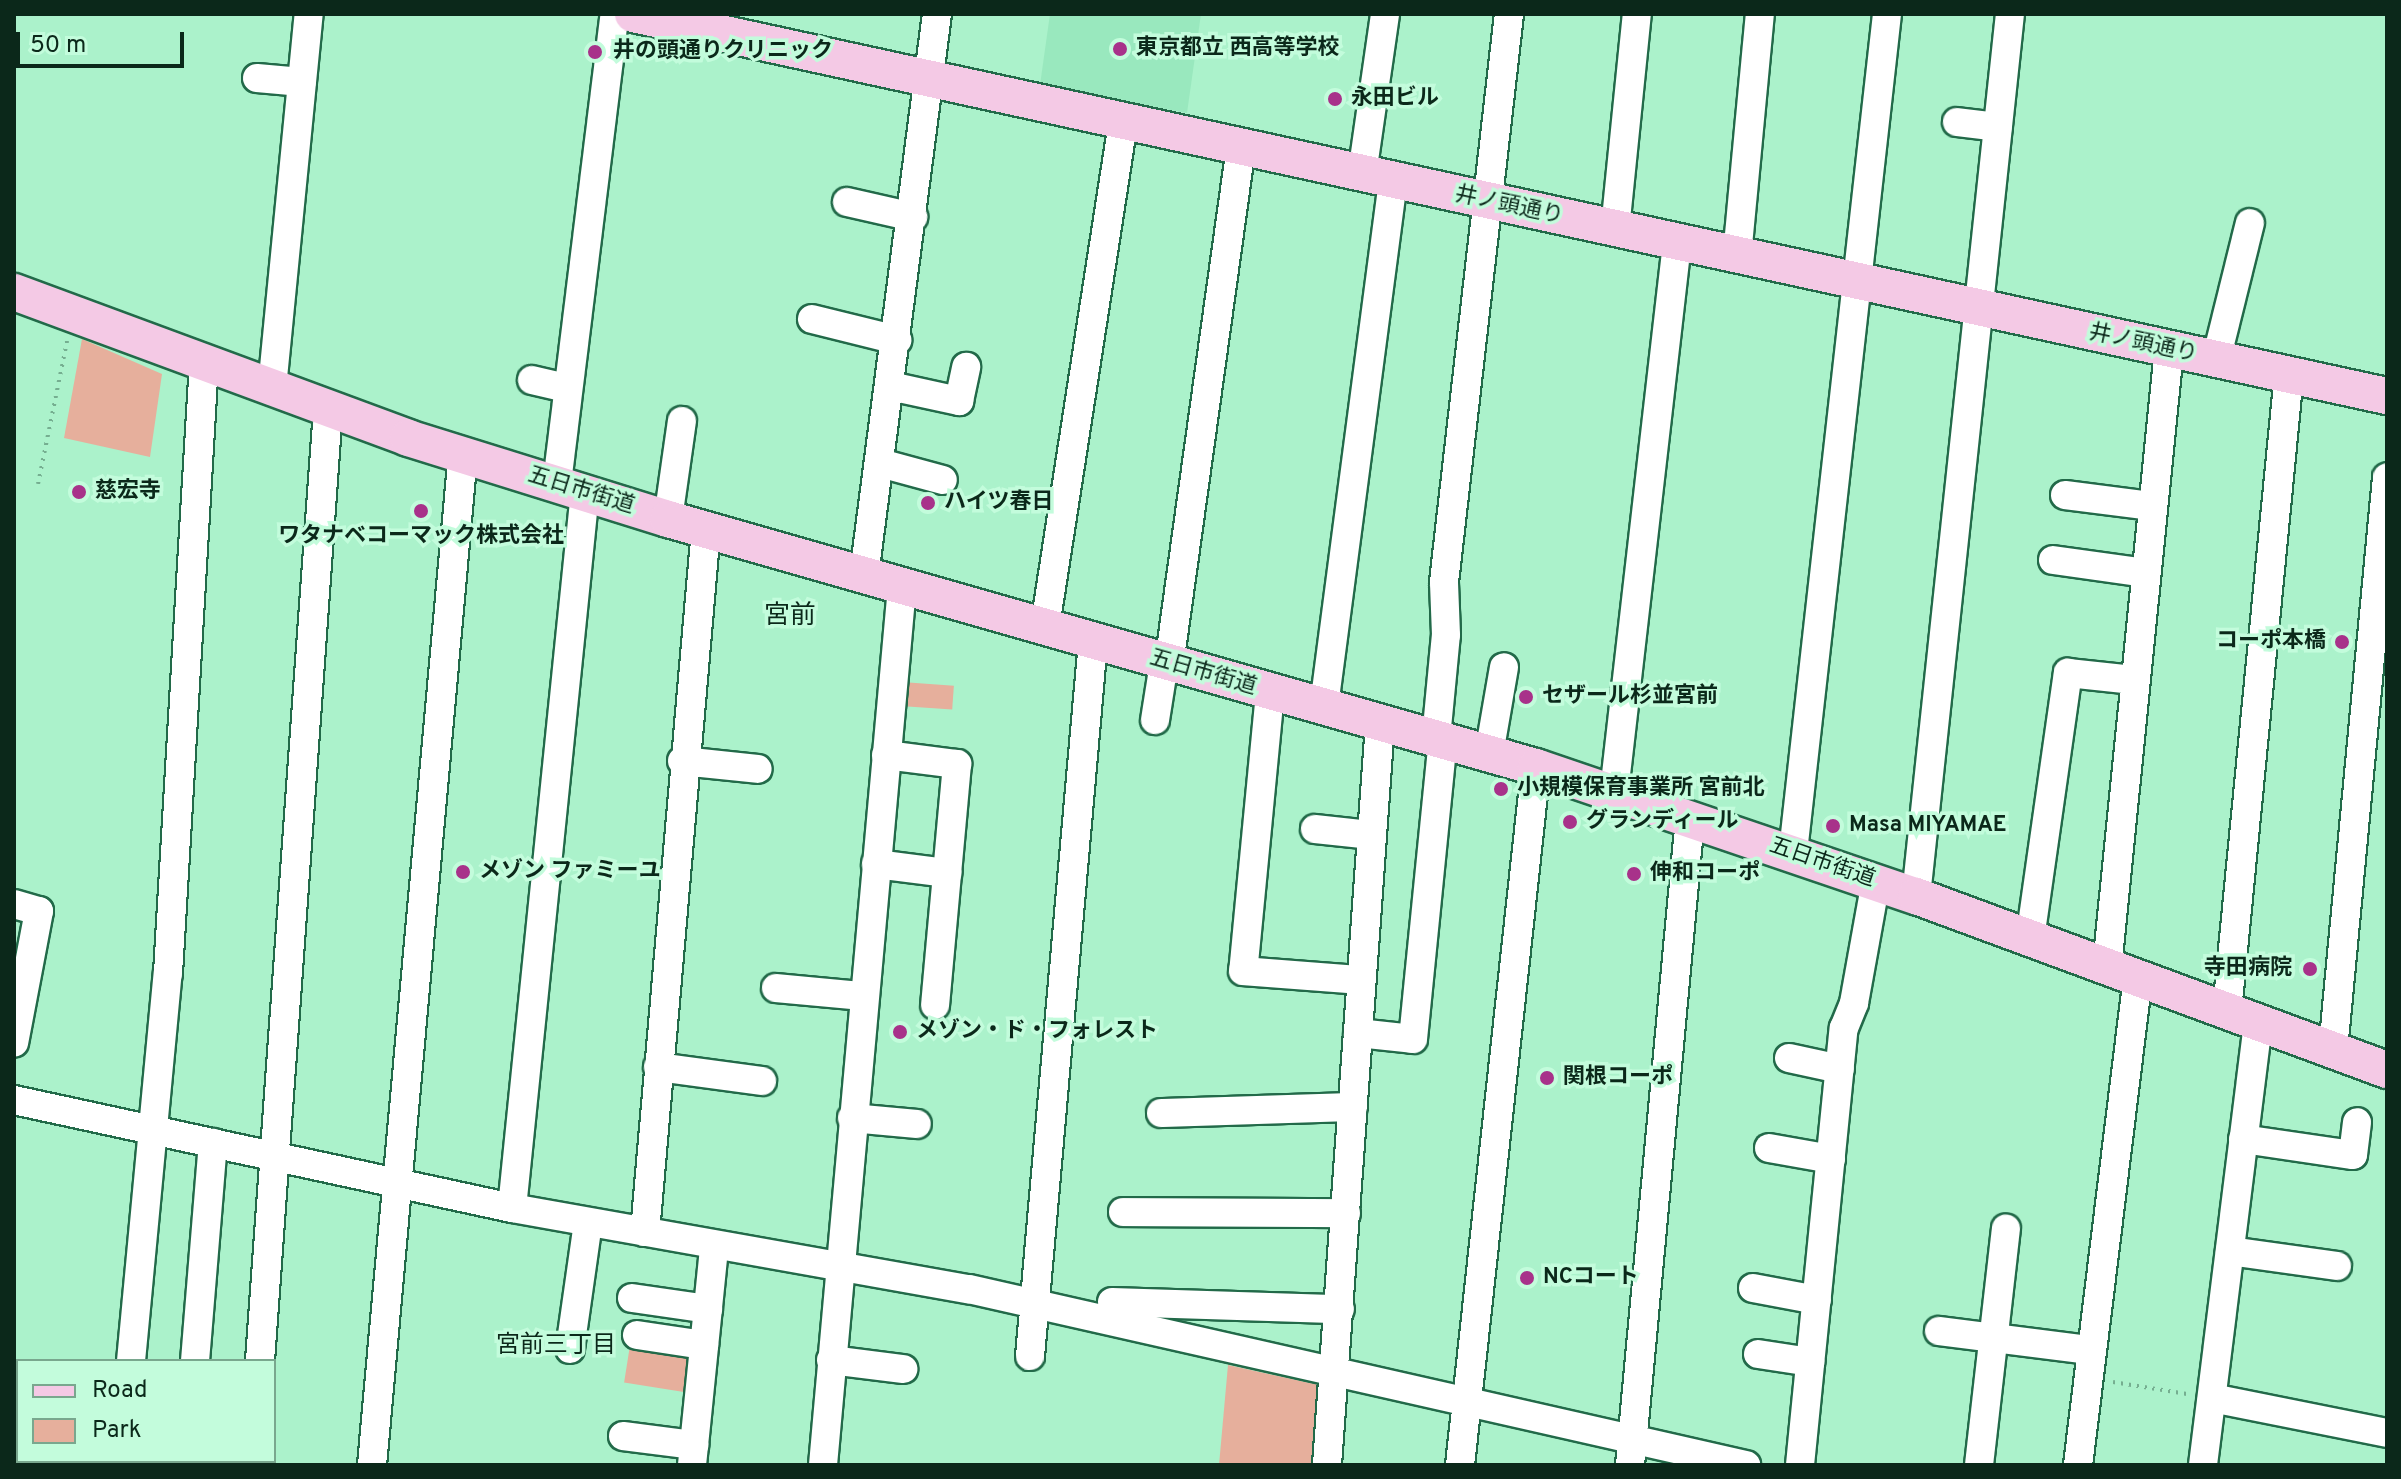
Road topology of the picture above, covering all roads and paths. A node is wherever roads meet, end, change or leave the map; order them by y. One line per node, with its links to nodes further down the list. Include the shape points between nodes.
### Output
1 (309, 14): 14 (street)
2 (615, 14): 41 (street)
3 (633, 14): 11 (main road, 井ノ頭通り)
4 (937, 14): 13 (street)
5 (1385, 14): 19 (street)
6 (1509, 14): 21 (street)
7 (1637, 14): 24 (street)
8 (1760, 14): 26 (street)
9 (1887, 14): 27 (street)
10 (2010, 14): 17 (street)
11 (741, 24): 13 (main road, 井ノ頭通り)
12 (257, 78): 14 (street)
13 (928, 79): 16 (main road, 井ノ頭通り); 22 (street)
14 (302, 82): 40 (street)
15 (1957, 122): 17 (street)
16 (1123, 123): 18 (main road, 井ノ頭通り); 59 (street)
17 (1998, 127): 29 (street)
18 (1241, 147): 19 (main road, 井ノ頭通り); 61 (street)
19 (1378, 178): 21 (main road, 井ノ頭通り); 65 (street)
20 (847, 202): 22 (street)
21 (1489, 202): 24 (main road, 井ノ頭通り); 68 (street, via 1444,582)
22 (913, 217): 32 (street)
23 (2250, 223): 34 (street)
24 (1615, 229): 25 (main road, 井ノ頭通り)
25 (1677, 243): 26 (main road, 井ノ頭通り); 74 (street)
26 (1737, 256): 27 (main road, 井ノ頭通り)
27 (1860, 282): 29 (main road, 井ノ頭通り); 78 (street)
28 (14, 292): 35 (main road, 五日市街道)
29 (1980, 309): 33 (main road, 井ノ頭通り); 82 (street)
30 (812, 319): 32 (street)
31 (68, 338): 49 (path)
32 (897, 340): 39 (street)
33 (2169, 350): 34 (main road, 井ノ頭通り); 52 (street)
34 (2216, 360): 37 (main road, 井ノ頭通り)
35 (204, 361): 40 (main road, 五日市街道); 105 (street, via 168,973)
36 (966, 367): 39 (street, via 959,401)
37 (2289, 374): 42 (main road, 井ノ頭通り); 90 (street)
38 (532, 380): 41 (street)
39 (890, 386): 46 (street)
40 (272, 388): 45 (main road, 五日市街道)
41 (566, 388): 50 (street)
42 (2387, 396)
43 (682, 421): 53 (street)
44 (327, 424): 109 (street)
45 (463, 454): 50 (main road, 五日市街道); 111 (street)
46 (880, 463): 48 (street); 57 (street)
47 (2387, 478): 93 (street)
48 (943, 480)
49 (38, 484)
50 (571, 488): 53 (main road, 五日市街道); 112 (street)
51 (2065, 495): 52 (street)
52 (2152, 506): 56 (street)
53 (668, 519): 54 (main road, 五日市街道)
54 (706, 529): 57 (main road, 五日市街道); 71 (street)
55 (2053, 560): 56 (street)
56 (2145, 573): 63 (street)
57 (864, 575): 58 (main road, 五日市街道)
58 (902, 586): 59 (main road, 五日市街道); 70 (street)
59 (1045, 626): 60 (main road, 五日市街道)
60 (1093, 641): 61 (main road, 五日市街道); 126 (street)
61 (1167, 663): 64 (main road, 五日市街道); 66 (street)
62 (1504, 667): 69 (street)
63 (2134, 680): 84 (street, via 2068,673); 85 (street)
64 (1270, 693): 65 (main road, 五日市街道); 86 (street, via 1243,971)
65 (1324, 706): 67 (main road, 五日市街道)
66 (1155, 720)
67 (1380, 723): 68 (main road, 五日市街道); 77 (street)
68 (1439, 740): 69 (main road, 五日市街道); 91 (street, via 1413,1039)
69 (1489, 754): 72 (main road, 五日市街道)
70 (886, 755): 79 (street); 80 (street, via 957,764)
71 (682, 761): 73 (street); 95 (street)
72 (1536, 767): 74 (main road, 五日市街道); 145 (street)
73 (758, 769)
74 (1614, 792): 75 (main road, 五日市街道)
75 (1690, 818): 78 (main road, 五日市街道); 148 (street)
76 (1315, 829): 77 (street)
77 (1370, 835): 86 (street)
78 (1793, 852): 81 (main road, 五日市街道)
79 (876, 864): 80 (street); 88 (street)
80 (947, 873): 89 (street)
81 (1876, 881): 82 (main road, 五日市街道); 96 (street)
82 (1916, 896): 84 (main road, 五日市街道)
83 (14, 904): 92 (street, via 39,911)
84 (2030, 939): 85 (main road, 五日市街道)
85 (2122, 972): 90 (main road, 五日市街道); 141 (street)
86 (1361, 980): 91 (street)
87 (776, 988): 88 (street)
88 (863, 996): 102 (street)
89 (935, 1005)
90 (2242, 1017): 93 (main road, 五日市街道); 106 (street)
91 (1358, 1033): 100 (street)
92 (14, 1043)
93 (2333, 1050): 97 (main road, 五日市街道)
94 (1789, 1058): 96 (street)
95 (658, 1067): 98 (street); 117 (street)
96 (1840, 1069): 110 (street)
97 (2387, 1070)
98 (762, 1081)
99 (14, 1100): 105 (street)
100 (1353, 1107): 101 (street); 114 (street)
101 (1161, 1113)
102 (852, 1118): 104 (street); 121 (street)
103 (2357, 1122): 106 (street, via 2353,1155)
104 (917, 1124)
105 (151, 1131): 107 (street); 136 (street)
106 (2243, 1139): 119 (street)
107 (213, 1143): 109 (street); 137 (street)
108 (1769, 1148): 110 (street)
109 (277, 1156): 111 (street); 138 (street)
110 (1831, 1159): 124 (street)
111 (399, 1183): 112 (street); 150 (street)
112 (512, 1208): 115 (street)
113 (1123, 1212): 114 (street)
114 (1346, 1213): 128 (street)
115 (588, 1222): 117 (street); 133 (street)
116 (2006, 1229): 131 (street)
117 (645, 1232): 118 (street)
118 (714, 1247): 121 (street); 127 (street)
119 (2230, 1251): 120 (street); 144 (street)
120 (2337, 1266)
121 (839, 1268): 126 (street); 139 (street)
122 (1753, 1288): 124 (street)
123 (632, 1298): 127 (street)
124 (1817, 1300): 140 (street)
125 (1112, 1302): 128 (street)
126 (1034, 1303): 135 (street); 143 (street)
127 (708, 1309): 132 (street)
128 (1340, 1309): 143 (street)
129 (1939, 1331): 131 (street)
130 (637, 1335): 132 (street)
131 (1996, 1339): 141 (street); 156 (street)
132 (704, 1345): 149 (street)
133 (570, 1349)
134 (1758, 1354): 140 (street)
135 (1030, 1356)
136 (131, 1359)
137 (195, 1359)
138 (260, 1359)
139 (831, 1360): 142 (street); 151 (street)
140 (1810, 1362): 155 (street)
141 (2088, 1364): 144 (path); 157 (street)
142 (903, 1369)
143 (1336, 1371): 145 (street); 152 (street)
144 (2212, 1398): 146 (street); 158 (street)
145 (1466, 1402): 148 (street); 153 (street)
146 (2387, 1433)
147 (623, 1436): 149 (street)
148 (1631, 1453): 154 (street)
149 (693, 1455)
150 (372, 1465)
151 (823, 1465)
152 (1327, 1465)
153 (1460, 1465)
154 (1746, 1465)
155 (1800, 1465)
156 (1979, 1465)
157 (2078, 1465)
158 (2203, 1465)

